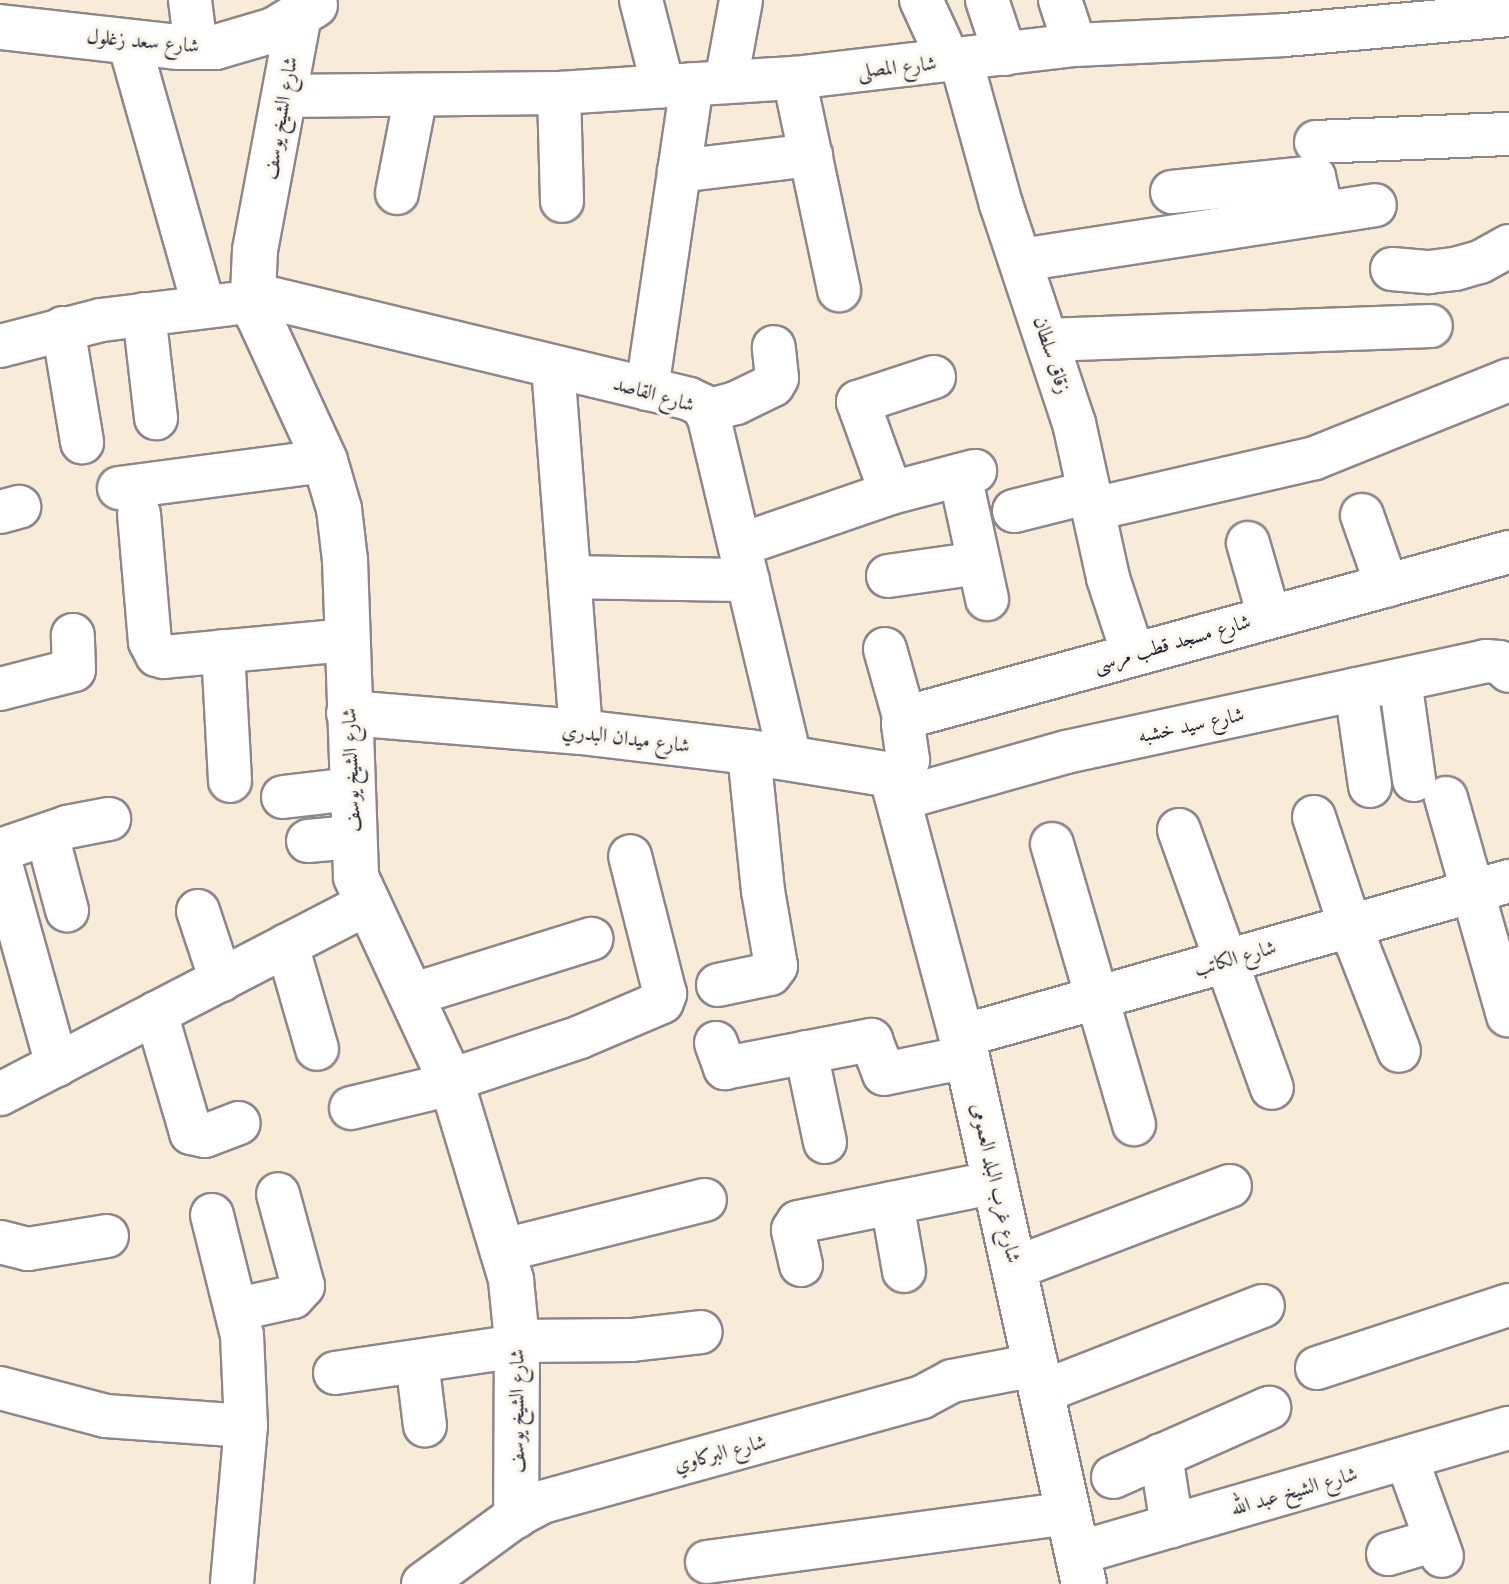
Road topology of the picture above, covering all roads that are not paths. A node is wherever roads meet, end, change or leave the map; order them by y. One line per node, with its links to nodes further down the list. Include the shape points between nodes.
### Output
1 (190, 0): 12 (street)
2 (641, 0): 16 (street)
3 (741, 0): 16 (street)
4 (921, 0): 14 (street, زقاق سلطان)
5 (987, 0): 13 (street)
6 (1060, 0): 11 (street)
7 (311, 7): 12 (street, شارع سعد زغلول, via 255,38); 19 (street, شارع الشيخ يوسف)
8 (1509, 15): 11 (street, شارع المصلى, via 1285,35)
9 (0, 27): 10 (street, شارع سعد زغلول)
10 (129, 42): 12 (street, شارع سعد زغلول); 34 (street)
11 (1075, 45): 13 (street, شارع المصلى)
12 (196, 48)
13 (1005, 54): 14 (street, شارع المصلى)
14 (955, 60): 15 (street, شارع المصلى); 30 (street, زقاق سلطان)
15 (794, 78): 16 (street, شارع المصلى); 22 (street)
16 (693, 84): 17 (street, شارع المصلى); 23 (street)
17 (559, 93): 18 (street, شارع المصلى); 26 (street)
18 (416, 95): 19 (street, شارع المصلى); 25 (street)
19 (284, 96): 33 (street, شارع الشيخ يوسف, via 255,250)
20 (1509, 134): 21 (street)
21 (1316, 142)
22 (811, 155): 23 (street); 32 (street)
23 (679, 171): 44 (street)
24 (1172, 192): 28 (street, via 1314,177)
25 (397, 193)
26 (562, 201)
27 (1375, 205): 28 (street)
28 (1322, 213): 30 (street)
29 (1509, 246): 31 (street, via 1455,269)
30 (1021, 260): 38 (street, زقاق سلطان)
31 (1392, 269)
32 (839, 290)
33 (254, 298): 34 (street, شارع القاصد); 41 (street, شارع القاصد); 48 (street, شارع الشيخ يوسف)
34 (204, 307): 35 (street, شارع القاصد)
35 (144, 314): 37 (street, شارع القاصد); 46 (street)
36 (1431, 326): 38 (street)
37 (63, 328): 39 (street, شارع القاصد); 47 (street)
38 (1047, 340): 50 (street, زقاق سلطان)
39 (0, 346)
40 (774, 347): 45 (street, via 773,385)
41 (553, 367): 44 (street, شارع القاصد); 57 (street)
42 (934, 377): 49 (street, via 858,402)
43 (1509, 380): 50 (street, via 1315,458)
44 (647, 389): 45 (street, شارع القاصد, via 696,402)
45 (706, 411): 55 (street, شارع القاصد)
46 (156, 418)
47 (82, 442)
48 (325, 461): 61 (street, شارع الشيخ يوسف, via 343,534); 63 (street, via 129,501 152,649 164,657)
49 (891, 493): 55 (street); 56 (street, via 968,473 983,581)
50 (1092, 500): 51 (street); 64 (street, زقاق سلطان, via 1108,578)
51 (1014, 511)
52 (1362, 515): 58 (street)
53 (1248, 543): 59 (street)
54 (1509, 552): 58 (street, شارع مسجد قطب مرسى)
55 (744, 563): 57 (street); 72 (street, شارع القاصد)
56 (888, 576)
57 (570, 577): 71 (street)
58 (1387, 586): 59 (street, شارع مسجد قطب مرسى)
59 (1269, 616): 64 (street, شارع مسجد قطب مرسى)
60 (73, 635): 67 (street, via 74,670)
61 (346, 640): 63 (street); 69 (street, شارع الشيخ يوسف)
62 (885, 649): 70 (street)
63 (223, 651): 73 (street)
64 (1133, 654): 70 (street, شارع مسجد قطب مرسى)
65 (1498, 666): 66 (street, شارع سيد خشبه)
66 (1400, 680): 68 (street, شارع سيد خشبه); 88 (street, via 1430,789)
67 (0, 689)
68 (1356, 689): 74 (street); 76 (street, شارع سيد خشبه)
69 (349, 713): 71 (street, شارع ميدان البدري); 75 (street, شارع الشيخ يوسف)
70 (905, 720): 76 (street, via 908,760)
71 (581, 732): 72 (street, شارع ميدان البدري)
72 (770, 756): 76 (street, شارع ميدان البدري, via 885,774); 98 (street, شارع القاصد, via 763,891 776,966 770,974)
73 (230, 781)
74 (1370, 786)
75 (351, 789): 77 (street); 82 (street, شارع الشيخ يوسف)
76 (897, 793): 104 (street, شارع غرب البلد العمومى)
77 (283, 797)
78 (1314, 817): 92 (street)
79 (109, 819): 81 (street)
80 (1179, 830): 96 (street)
81 (47, 835): 85 (street); 90 (street)
82 (352, 837): 83 (street); 89 (street, شارع الشيخ يوسف, via 356,877)
83 (308, 841)
84 (1052, 844): 100 (street)
85 (0, 850)
86 (630, 856): 109 (street, via 665,994 662,1002)
87 (0, 861): 95 (street)
88 (1491, 886): 92 (street, شارع الكاتب); 102 (street)
89 (367, 904): 94 (street); 99 (street, شارع الشيخ يوسف)
90 (67, 910)
91 (198, 911): 97 (street)
92 (1350, 926): 96 (street, شارع الكاتب); 106 (street)
93 (591, 939): 99 (street)
94 (287, 945): 97 (street); 105 (street)
95 (12, 949): 108 (street)
96 (1225, 961): 100 (street, شارع الكاتب); 110 (street)
97 (221, 980): 101 (street)
98 (718, 985)
99 (411, 995): 109 (street, شارع الشيخ يوسف)
100 (1097, 997): 104 (street, شارع الكاتب); 114 (street)
101 (156, 1013): 108 (street); 113 (street, via 191,1133 205,1136)
102 (1508, 1015)
103 (716, 1043): 107 (street, via 725,1068)
104 (964, 1046): 107 (street, شارع الكاتب, via 886,1074 871,1040); 116 (street, شارع غرب البلد العمومى)
105 (317, 1049)
106 (1399, 1051)
107 (806, 1052): 115 (street)
108 (57, 1065): 111 (street)
109 (452, 1082): 112 (street); 124 (street, شارع الشيخ يوسف)
110 (1272, 1088)
111 (0, 1094)
112 (351, 1108)
113 (239, 1123)
114 (1134, 1124)
115 (825, 1142)
116 (996, 1182): 120 (street); 126 (street, شارع غرب البلد العمومى)
117 (1230, 1186): 126 (street)
118 (278, 1194): 130 (street, via 303,1286 293,1297)
119 (705, 1200): 124 (street)
120 (892, 1203): 125 (street, via 796,1223); 127 (street)
121 (212, 1215): 130 (street)
122 (107, 1236): 123 (street, via 28,1249)
123 (0, 1242)
124 (504, 1250): 132 (street, شارع الشيخ يوسف)
125 (801, 1265)
126 (1015, 1268): 136 (street, شارع غرب البلد العمومى)
127 (904, 1271)
128 (1509, 1305): 134 (street)
129 (1263, 1306): 136 (street, شارع البركاوي)
130 (238, 1309): 139 (street)
131 (701, 1332): 132 (street)
132 (517, 1343): 133 (street); 145 (street, شارع الشيخ يوسف)
133 (417, 1361): 135 (street); 140 (street)
134 (1317, 1368)
135 (335, 1373)
136 (1039, 1378): 145 (street, شارع البركاوي, via 952,1381 922,1397 555,1498); 147 (street, شارع غرب البلد العمومى)
137 (4, 1386): 139 (street, via 106,1416)
138 (1269, 1408): 142 (street)
139 (246, 1426): 150 (street)
140 (425, 1426)
141 (1509, 1428): 143 (street, شارع الشيخ عبد الله)
142 (1161, 1455): 144 (street); 146 (street)
143 (1407, 1460): 146 (street, شارع الشيخ عبد الله); 148 (street, via 1439,1548)
144 (1113, 1477)
145 (516, 1516): 151 (street, شارع البركاوي)
146 (1172, 1526): 147 (street, شارع الشيخ عبد الله)
147 (1077, 1550): 149 (street, شارع الشيخ عبد الله)
148 (1388, 1554)
149 (707, 1562)
150 (232, 1584)
151 (423, 1584)

